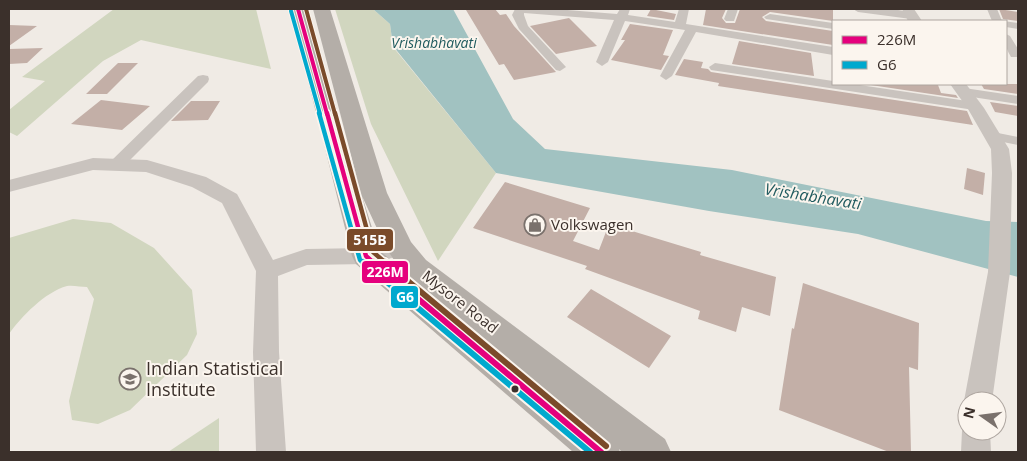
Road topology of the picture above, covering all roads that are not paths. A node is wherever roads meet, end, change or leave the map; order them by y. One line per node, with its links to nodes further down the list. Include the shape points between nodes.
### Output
1 (298, 9): 29 (highway)
2 (321, 9): 28 (highway, Mysore Road, via 374,193)
3 (520, 9): 6 (street); 16 (street, via 518,15 523,27)
4 (684, 9): 11 (street)
5 (858, 9): 8 (street)
6 (573, 11): 7 (street)
7 (624, 13): 11 (street); 15 (street)
8 (911, 15)
9 (770, 17): 10 (street)
10 (832, 26)
11 (686, 27): 13 (street); 18 (street)
12 (1007, 40): 14 (street)
13 (832, 51)
14 (1013, 54)
15 (602, 62)
16 (560, 67)
17 (715, 67): 20 (street)
18 (666, 76)
19 (203, 79): 26 (street)
20 (832, 80)
21 (882, 85): 22 (street)
22 (965, 94): 23 (street); 24 (street)
23 (1018, 100)
24 (993, 136): 25 (street); 31 (street, via 1000,149 1002,221 999,272)
25 (1018, 140)
26 (116, 165): 27 (street, via 93,164); 30 (street, via 147,166 199,182 230,199)
27 (9, 186)
28 (400, 248): 29 (street); 34 (highway, Mysore Road, via 416,268)
29 (366, 256): 30 (street, via 306,257); 33 (highway, Mysore Road)
30 (268, 271): 32 (street, via 266,352)
31 (980, 391)
32 (271, 452)
33 (601, 452)
34 (652, 452)

